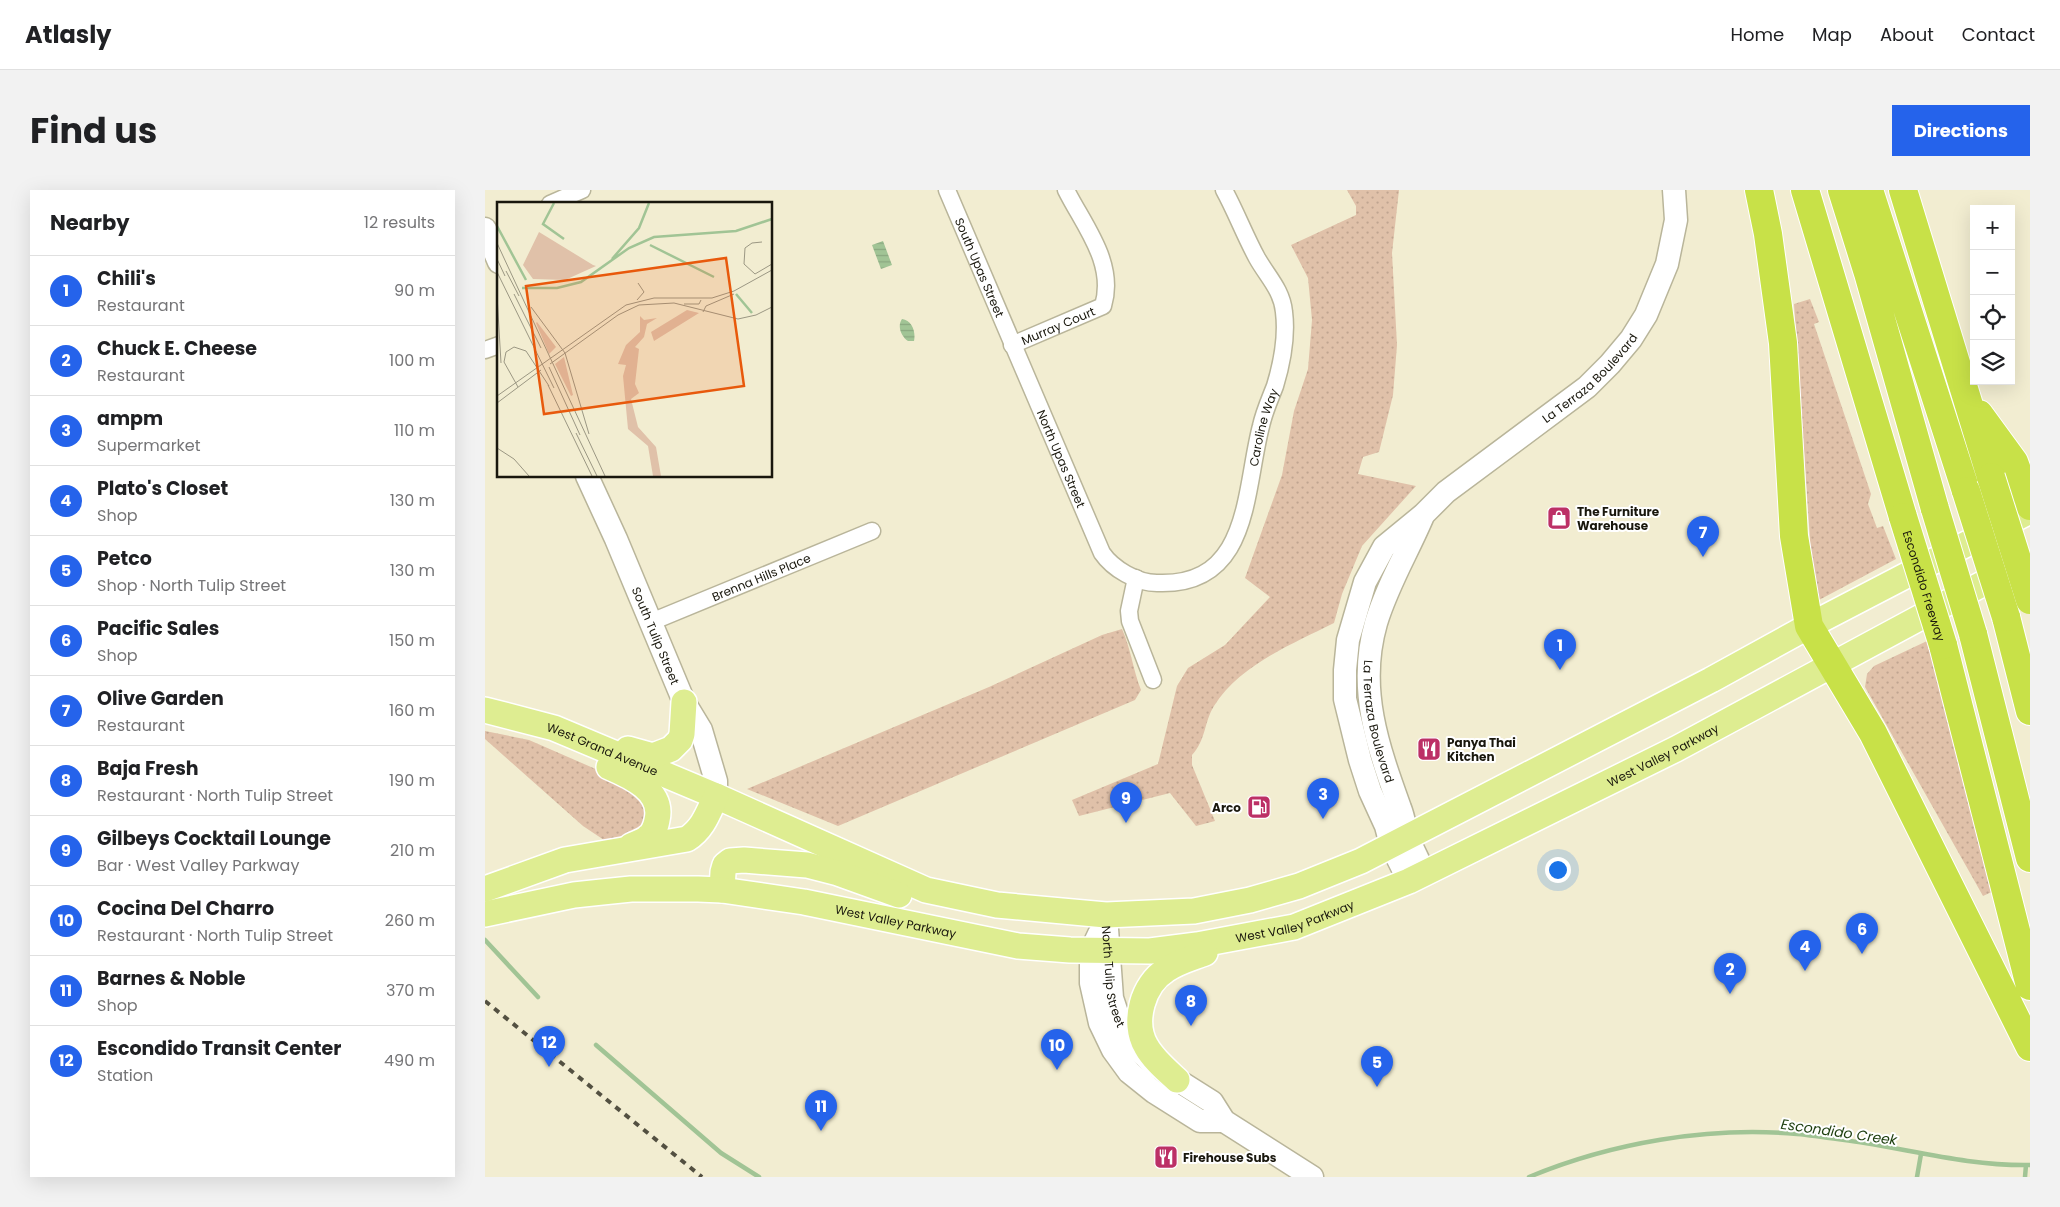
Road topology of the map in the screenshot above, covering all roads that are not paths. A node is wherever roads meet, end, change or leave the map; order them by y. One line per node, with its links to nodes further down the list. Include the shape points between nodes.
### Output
1 (582, 190): 11 (street)
2 (947, 190): 14 (street, South Upas Street)
3 (1066, 190): 14 (street, Murray Court, via 1098,247 1107,294 1103,306)
4 (1224, 190): 24 (street, Caroline Way, via 1257,260 1275,283 1284,309 1282,357 1261,425 1243,513 1234,540 1221,560 1204,575 1189,581 1151,583)
5 (1674, 190): 40 (street, La Terraza Boulevard, via 1676,220 1667,264 1646,315 1631,339 1587,387 1446,492 1384,547 1360,596 1346,654 1347,708 1370,792 1386,826)
6 (1759, 190): 28 (highway, via 1783,343 1794,536)
7 (1805, 190): 51 (highway, Escondido Freeway, bridge, via 1943,645)
8 (1842, 190): 31 (highway, bridge, via 1973,634)
9 (1869, 190): 26 (highway, bridge)
10 (1903, 190): 17 (highway)
11 (555, 202)
12 (490, 228): 13 (street)
13 (497, 254)
14 (1012, 345): 23 (street, North Upas Street, via 1102,553)
15 (497, 346): 16 (street)
16 (485, 350)
17 (1966, 396): 19 (highway, via 2014,462); 25 (highway, bridge)
18 (588, 478): 27 (street, South Tulip Street)
19 (2030, 506)
20 (2030, 511): 28 (main road)
21 (872, 531): 27 (street, Brenna Hills Place)
22 (2030, 558): 29 (main road, West Valley Parkway)
23 (1117, 569): 24 (street, Caroline Way)
24 (1136, 578): 30 (street, via 1130,621)
25 (2030, 601)
26 (2006, 617): 32 (highway); 35 (highway)
27 (651, 622): 33 (street, South Tulip Street)
28 (1809, 626): 29 (highway); 40 (main road)
29 (1833, 664): 43 (main road, West Valley Parkway, via 1676,749); 52 (highway, via 1873,733)
30 (1153, 680)
31 (1986, 689): 39 (highway, via 2006,719); 42 (highway)
32 (2030, 689)
33 (684, 702): 37 (main road, via 684,728 680,740 659,755); 38 (street, South Tulip Street, via 701,730 716,781)
34 (485, 710): 37 (main road, West Grand Avenue)
35 (2030, 711)
36 (485, 716): 41 (main road, via 633,777 643,786 654,798 659,813 650,837)
37 (555, 728): 38 (main road, West Grand Avenue)
38 (716, 796): 41 (main road, via 701,827 691,836 680,841); 46 (main road, via 919,887)
39 (2030, 803)
40 (1400, 841): 43 (street, La Terraza Boulevard); 48 (main road, via 1299,886 1250,900 1194,911)
41 (629, 847): 44 (main road, via 565,860)
42 (2030, 858)
43 (1417, 877): 49 (main road, West Valley Parkway, via 1295,926)
44 (485, 889)
45 (722, 890): 46 (main road, via 723,872 730,861 767,861 807,865 838,873 960,913 984,915 992,913); 47 (main road, West Valley Parkway, via 664,888 612,891 574,895); 50 (main road, West Valley Parkway, via 804,902 1018,946)
46 (997, 905): 48 (main road)
47 (485, 914)
48 (1106, 915): 50 (street, North Tulip Street)
49 (1242, 938): 50 (main road, West Valley Parkway, via 1150,951); 53 (main road, via 1167,968 1146,994 1140,1018 1141,1037 1151,1054)
50 (1100, 951): 53 (street, North Tulip Street, via 1120,1022 1133,1045 1155,1066); 54 (street, North Tulip Street, via 1091,983 1100,1023 1113,1050 1129,1072 1200,1121)
51 (2030, 986)
52 (2030, 1047)
53 (1177, 1080): 54 (street, North Tulip Street, via 1211,1102)
54 (1224, 1121): 55 (street, North Tulip Street)
55 (1312, 1177)

